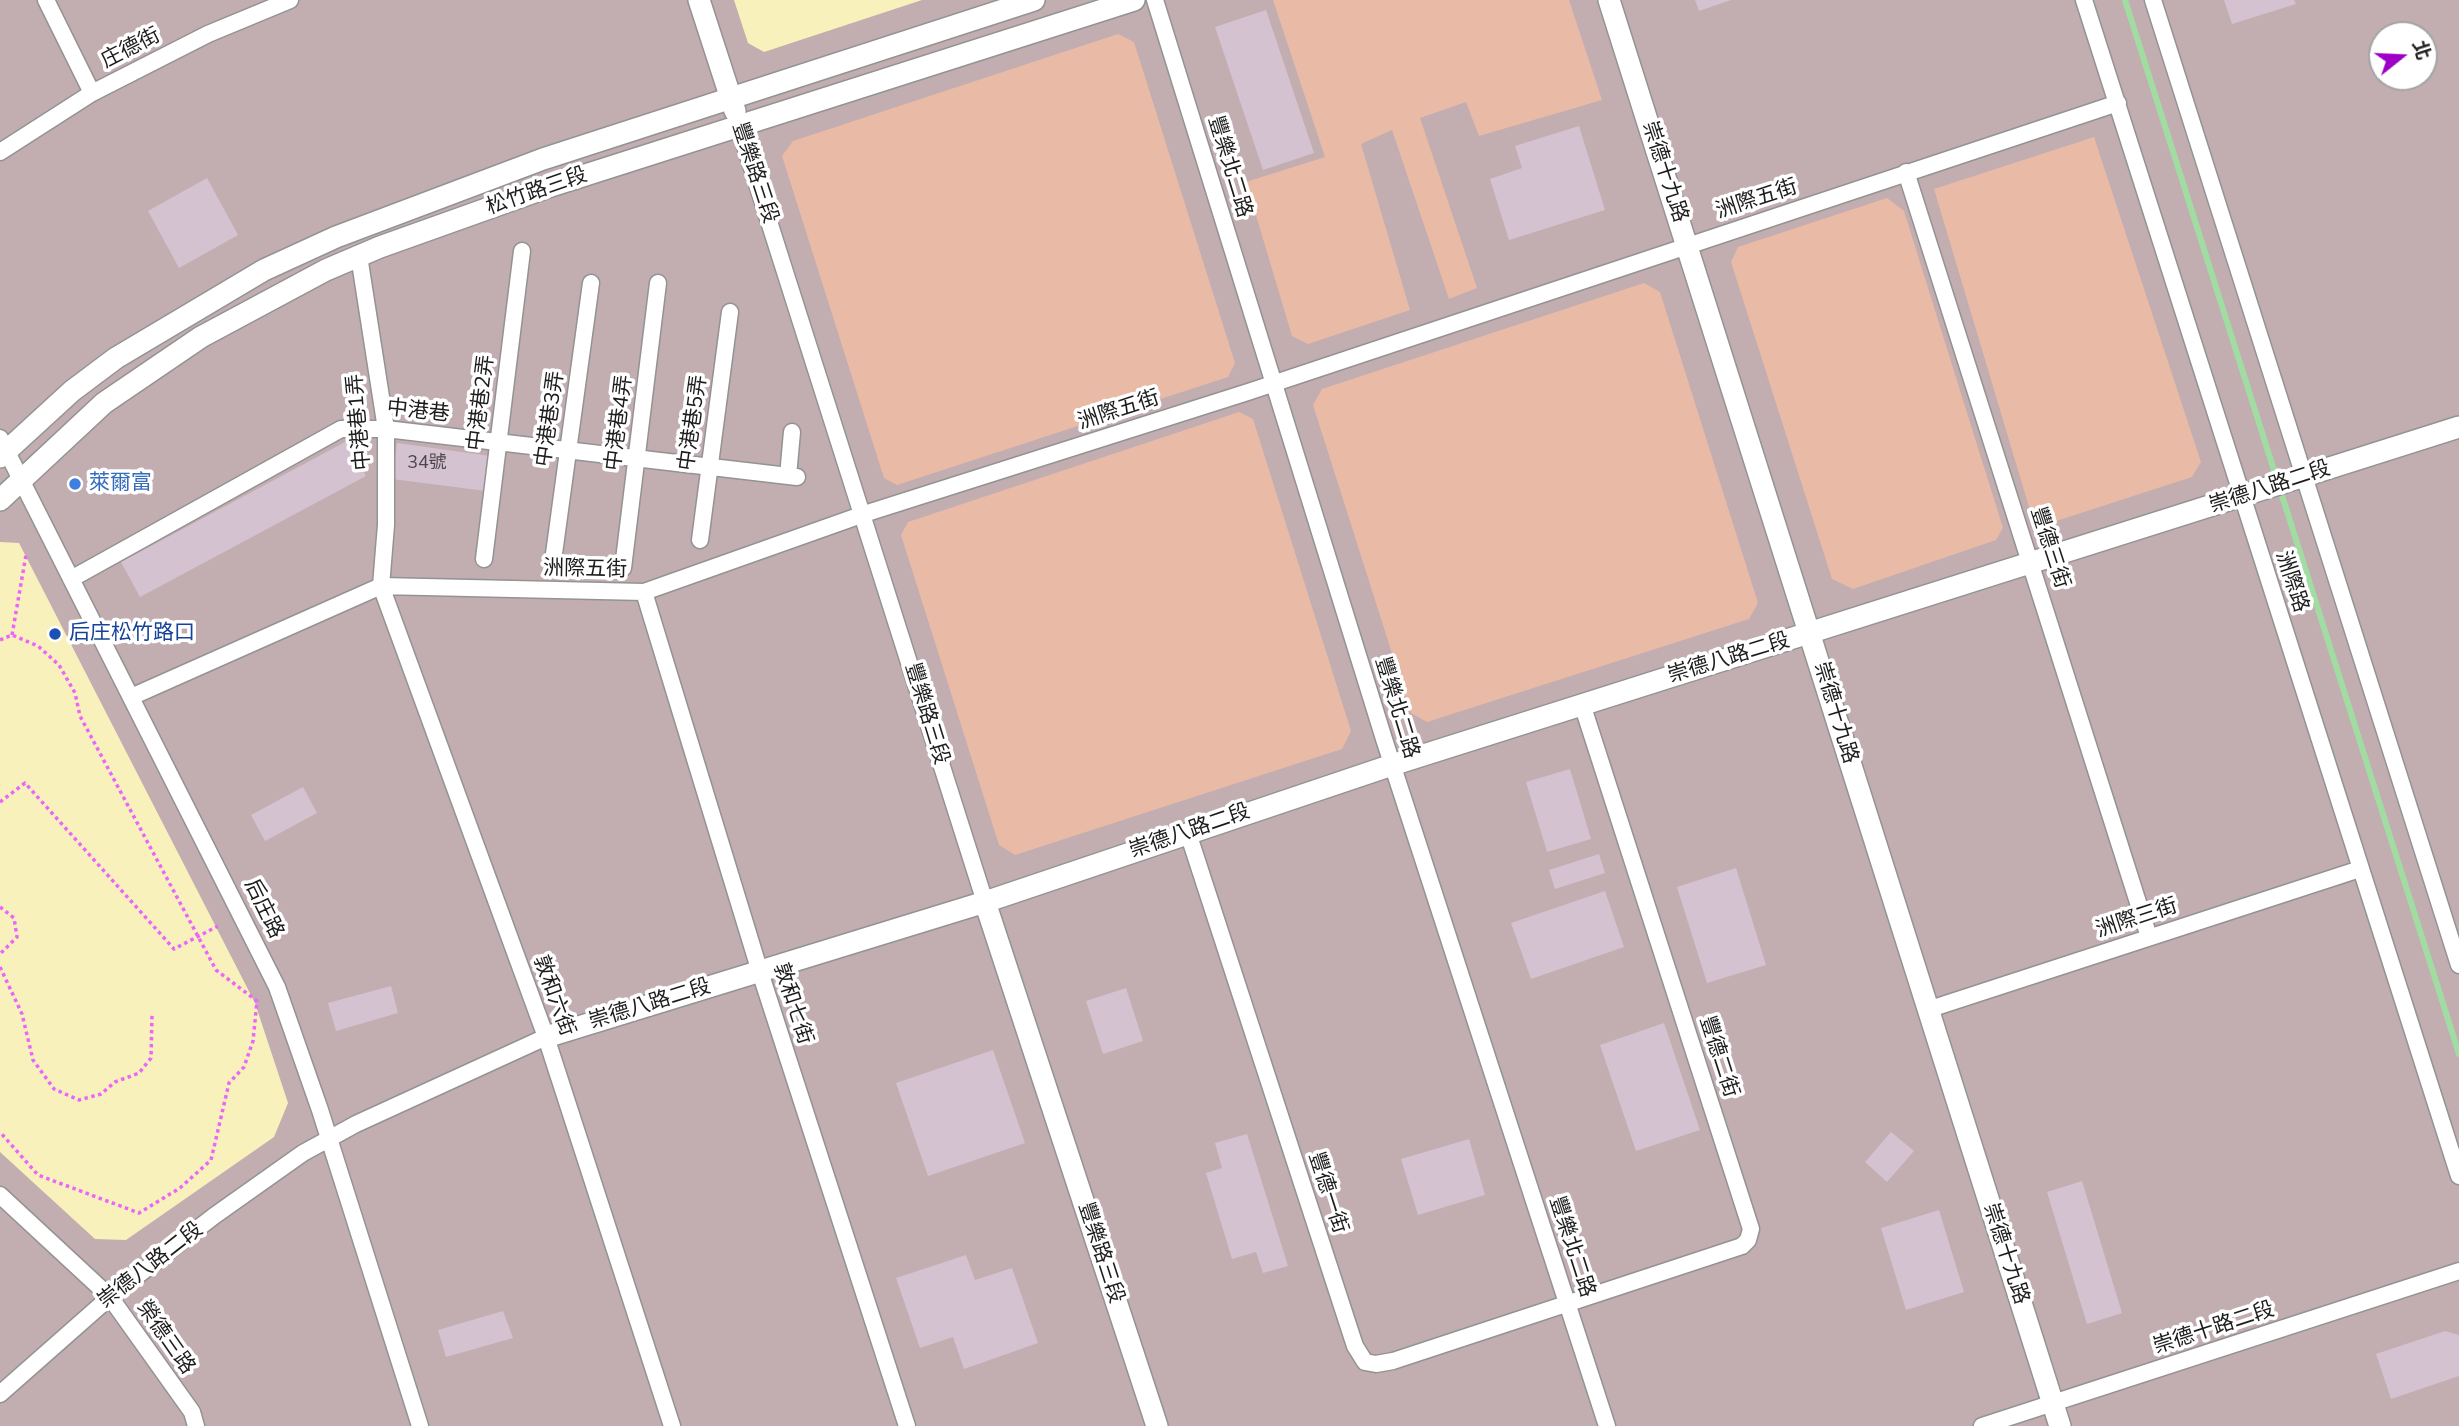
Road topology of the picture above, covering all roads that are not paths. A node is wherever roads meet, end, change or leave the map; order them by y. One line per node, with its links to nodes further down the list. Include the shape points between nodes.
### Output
1 (46, 0): 10 (street)
2 (290, 0): 10 (street, 庄德街, via 208,34)
3 (699, 0): 11 (street, 豐樂路三段)
4 (1034, 0): 11 (street, 松竹路三段)
5 (1134, 0): 13 (street, 松竹路三段)
6 (1155, 0): 22 (street, 豐樂北二路)
7 (1609, 0): 16 (street, 崇德十九路)
8 (2084, 0): 12 (street, 洲際路)
9 (2153, 0): 32 (street, 洲際路)
10 (92, 93): 14 (street, 庄德街)
11 (731, 98): 13 (street, 豐樂路三段); 27 (street, 松竹路三段, via 520,168 286,260 116,358)
12 (2118, 103): 15 (street, 洲際五街); 33 (street, 洲際路)
13 (739, 127): 18 (street, 松竹路三段, via 551,186); 35 (street, 豐樂路三段)
14 (0, 152)
15 (1906, 172): 16 (street, 洲際五街); 39 (street, 豐德三街)
16 (1688, 246): 22 (street, 洲際五街); 44 (street, 崇德十九路)
17 (522, 251): 26 (street, 中港巷2弄)
18 (359, 256): 24 (street, 中港巷1弄); 31 (street, 松竹路三段, via 201,337 104,403)
19 (591, 283): 28 (street, 中港巷3弄)
20 (658, 284): 29 (street, 中港巷4弄)
21 (730, 312): 30 (street, 中港巷5弄)
22 (1274, 382): 35 (street, 洲際五街); 47 (street, 豐樂北二路)
23 (2459, 427): 32 (street, 崇德八路二段)
24 (386, 429): 26 (street, 中港巷); 41 (street, 中港巷, via 341,429); 42 (street, 中港巷1弄)
25 (792, 432): 30 (street, 中港巷, via 792,477)
26 (499, 442): 28 (street, 中港巷); 37 (street, 中港巷2弄)
27 (2, 449): 31 (street, 后庄路)
28 (568, 450): 29 (street, 中港巷); 38 (street, 中港巷3弄)
29 (637, 458): 30 (street, 中港巷); 40 (street, 中港巷4弄)
30 (709, 467): 36 (street, 中港巷5弄)
31 (22, 479): 34 (street, 松竹路三段); 41 (street, 后庄路)
32 (2287, 483): 33 (street, 崇德八路二段); 52 (street, 洲際路)
33 (2241, 497): 39 (street, 崇德八路二段); 49 (street, 洲際路)
34 (0, 500)
35 (864, 514): 43 (street, 洲際五街); 50 (street, 豐樂路三段)
36 (700, 540)
37 (484, 559)
38 (553, 561)
39 (2032, 563): 44 (street, 崇德八路二段); 51 (street, 豐德三街)
40 (624, 568)
41 (71, 579): 45 (street, 后庄路)
42 (381, 586): 43 (street, 洲際五街); 45 (street, 洲際五街); 55 (street, 敦和六街)
43 (644, 592): 53 (street, 敦和七街)
44 (1810, 634): 46 (street, 崇德八路二段); 54 (street, 崇德十九路)
45 (131, 697): 56 (street, 后庄路, via 277,987)
46 (1582, 704): 47 (street, 崇德八路二段); 61 (street, 豐德二街, via 1751,1229 1742,1246)
47 (1392, 765): 48 (street, 崇德八路二段); 61 (street, 豐樂北二路)
48 (1188, 833): 50 (street, 崇德八路二段); 61 (street, 豐德一街, via 1355,1346 1365,1362 1393,1361)
49 (2360, 869): 51 (street, 洲際三街); 57 (street, 洲際路)
50 (985, 902): 53 (street, 崇德八路二段); 68 (street, 豐樂路三段)
51 (2149, 937): 54 (street, 洲際三街)
52 (2459, 965)
53 (760, 972): 55 (street, 崇德八路二段); 67 (street, 敦和七街)
54 (1927, 1010): 63 (street, 崇德十九路)
55 (546, 1037): 56 (street, 崇德八路二段); 66 (street, 敦和六街)
56 (329, 1139): 60 (street, 崇德八路二段, via 214,1216); 65 (street, 后庄路)
57 (2459, 1176)
58 (0, 1195): 60 (street, 榮德三路)
59 (2459, 1271): 63 (street, 崇德十路二段)
60 (110, 1297): 62 (street, 崇德八路二段); 64 (street, 榮德三路, via 192,1412)
61 (1567, 1304): 69 (street, 豐樂北二路)
62 (0, 1394)
63 (2053, 1403): 70 (street, 崇德十路二段); 71 (street, 崇德十九路)
64 (196, 1426)
65 (419, 1426)
66 (672, 1426)
67 (907, 1426)
68 (1157, 1426)
69 (1607, 1426)
70 (1982, 1426)
71 (2060, 1426)

